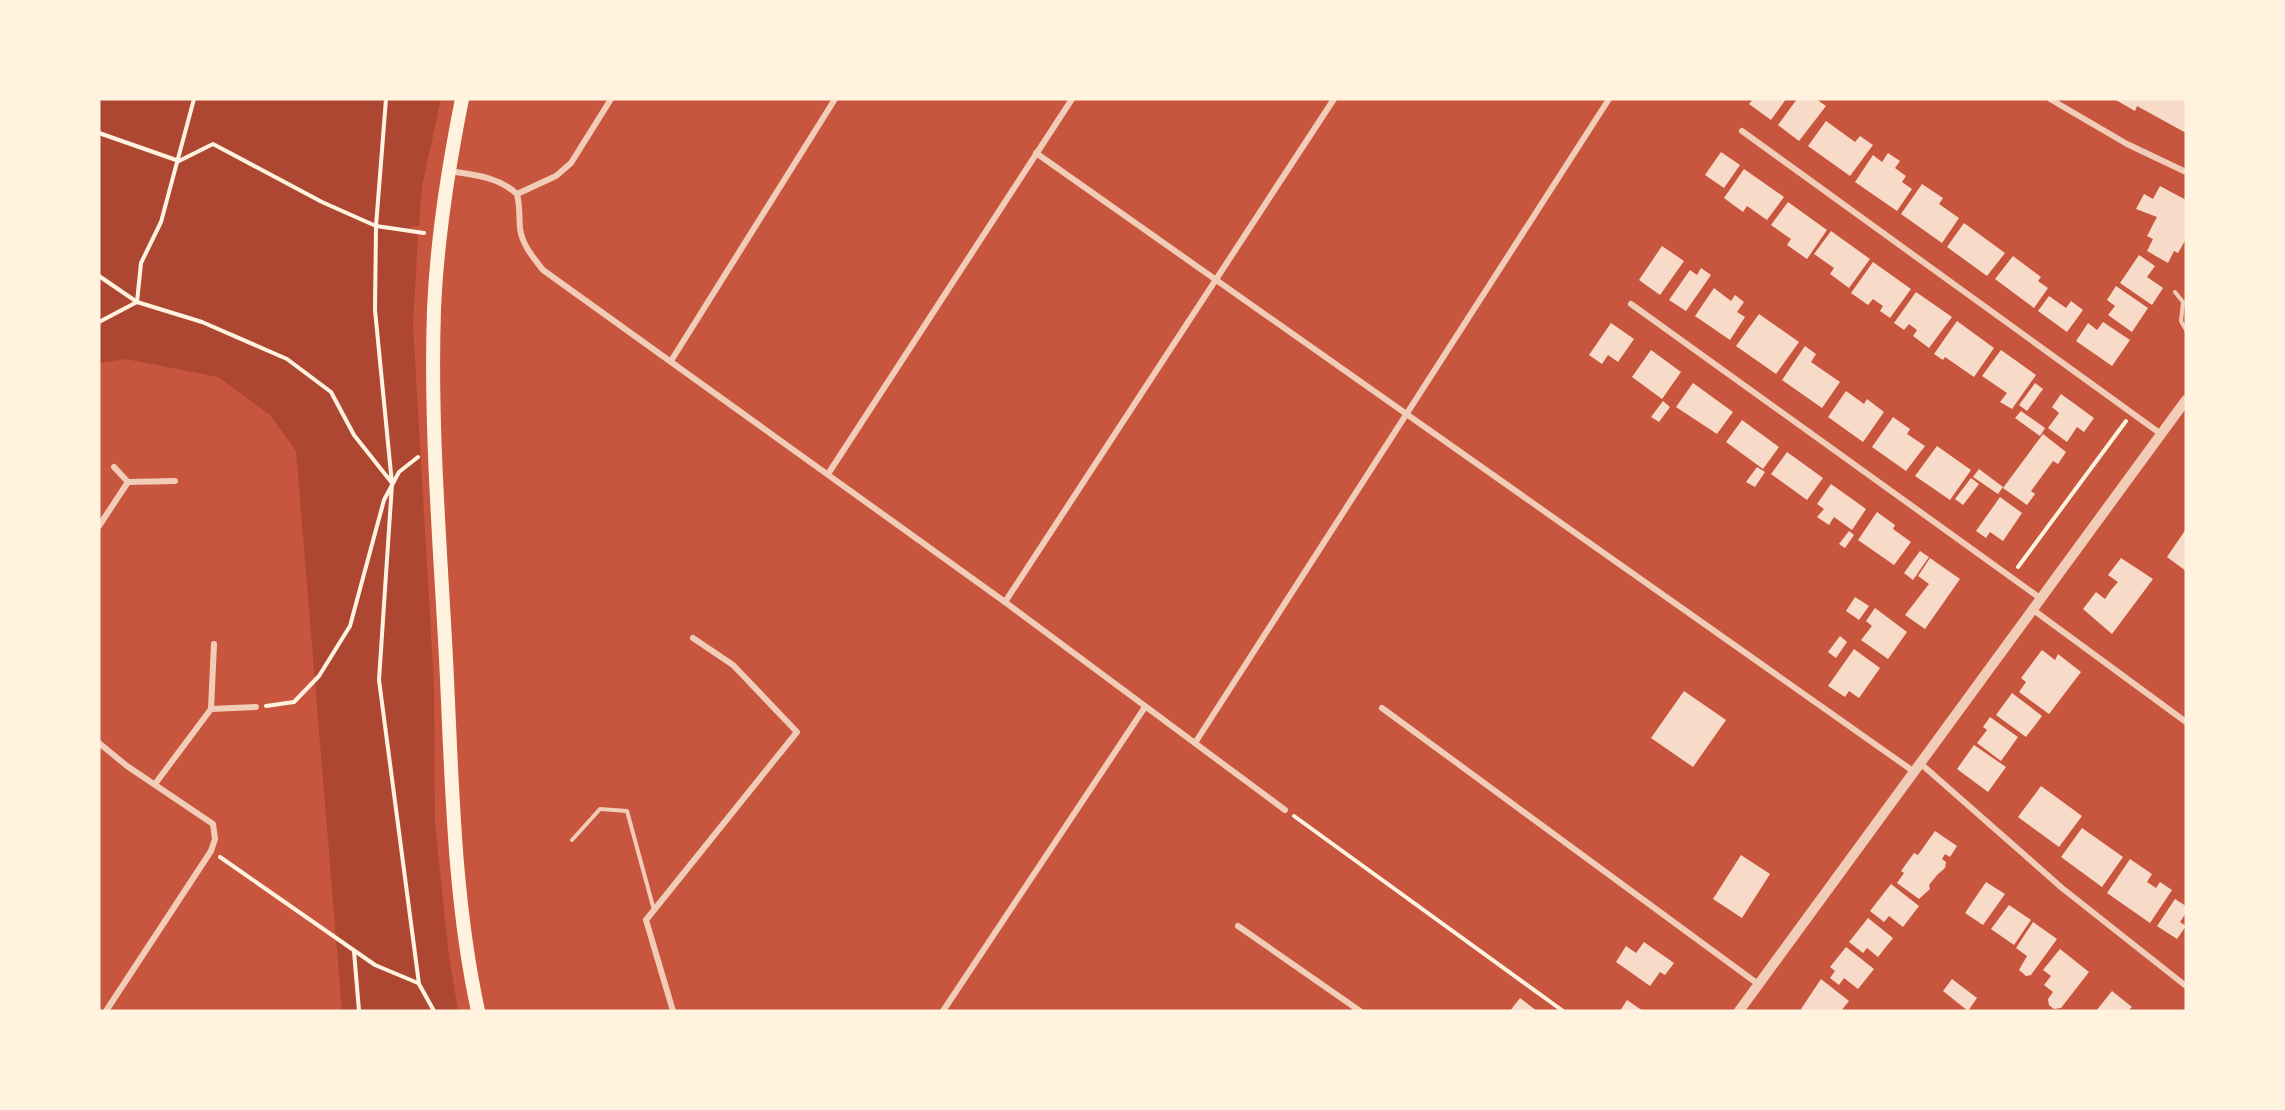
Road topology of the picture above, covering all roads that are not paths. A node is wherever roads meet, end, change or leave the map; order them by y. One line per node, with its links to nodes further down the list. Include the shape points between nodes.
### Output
1 (462, 99): 10 (main road)
2 (611, 99): 12 (street, via 571,163 556,176)
3 (835, 99): 17 (street)
4 (1072, 99): 9 (street)
5 (1334, 99): 13 (street)
6 (1610, 99): 19 (street)
7 (2050, 99): 11 (street, via 2127,144)
8 (1742, 131): 21 (street)
9 (1036, 153): 13 (street); 23 (street)
10 (448, 171): 12 (street, via 491,178); 48 (main road, via 434,310 436,445 454,828 466,958)
11 (2186, 172)
12 (517, 194): 17 (street, via 526,248 543,270)
13 (1214, 279): 19 (street); 28 (street)
14 (2175, 292): 16 (lane, via 2182,302 2181,321)
15 (1631, 304): 27 (street)
16 (2186, 330)
17 (671, 361): 23 (street)
18 (2186, 400): 20 (street)
19 (1405, 414): 38 (street); 39 (street)
20 (2182, 415): 21 (street)
21 (2161, 434): 27 (street)
22 (114, 467): 25 (street)
23 (828, 474): 28 (street)
24 (175, 481): 25 (street)
25 (128, 482): 26 (street)
26 (99, 526)
27 (2040, 598): 29 (street)
28 (1005, 602): 33 (street)
29 (2032, 609): 36 (street); 39 (street)
30 (693, 638): 43 (street, via 733,665 797,732)
31 (214, 644): 35 (street)
32 (256, 707): 35 (street)
33 (1145, 707): 38 (street); 50 (street)
34 (1382, 708): 45 (street)
35 (211, 710): 40 (street)
36 (2186, 722)
37 (99, 743): 40 (street)
38 (1195, 743): 41 (street)
39 (1917, 767): 45 (street); 46 (street)
40 (155, 784): 47 (street, via 213,824 215,839 211,851)
41 (1286, 810)
42 (572, 840): 43 (lane, via 600,809 627,811)
43 (654, 910): 49 (street, via 646,920)
44 (1238, 926): 51 (street)
45 (1758, 984): 52 (street)
46 (2186, 986)
47 (106, 1011)
48 (478, 1011)
49 (673, 1011)
50 (943, 1011)
51 (1360, 1011)
52 (1739, 1011)

